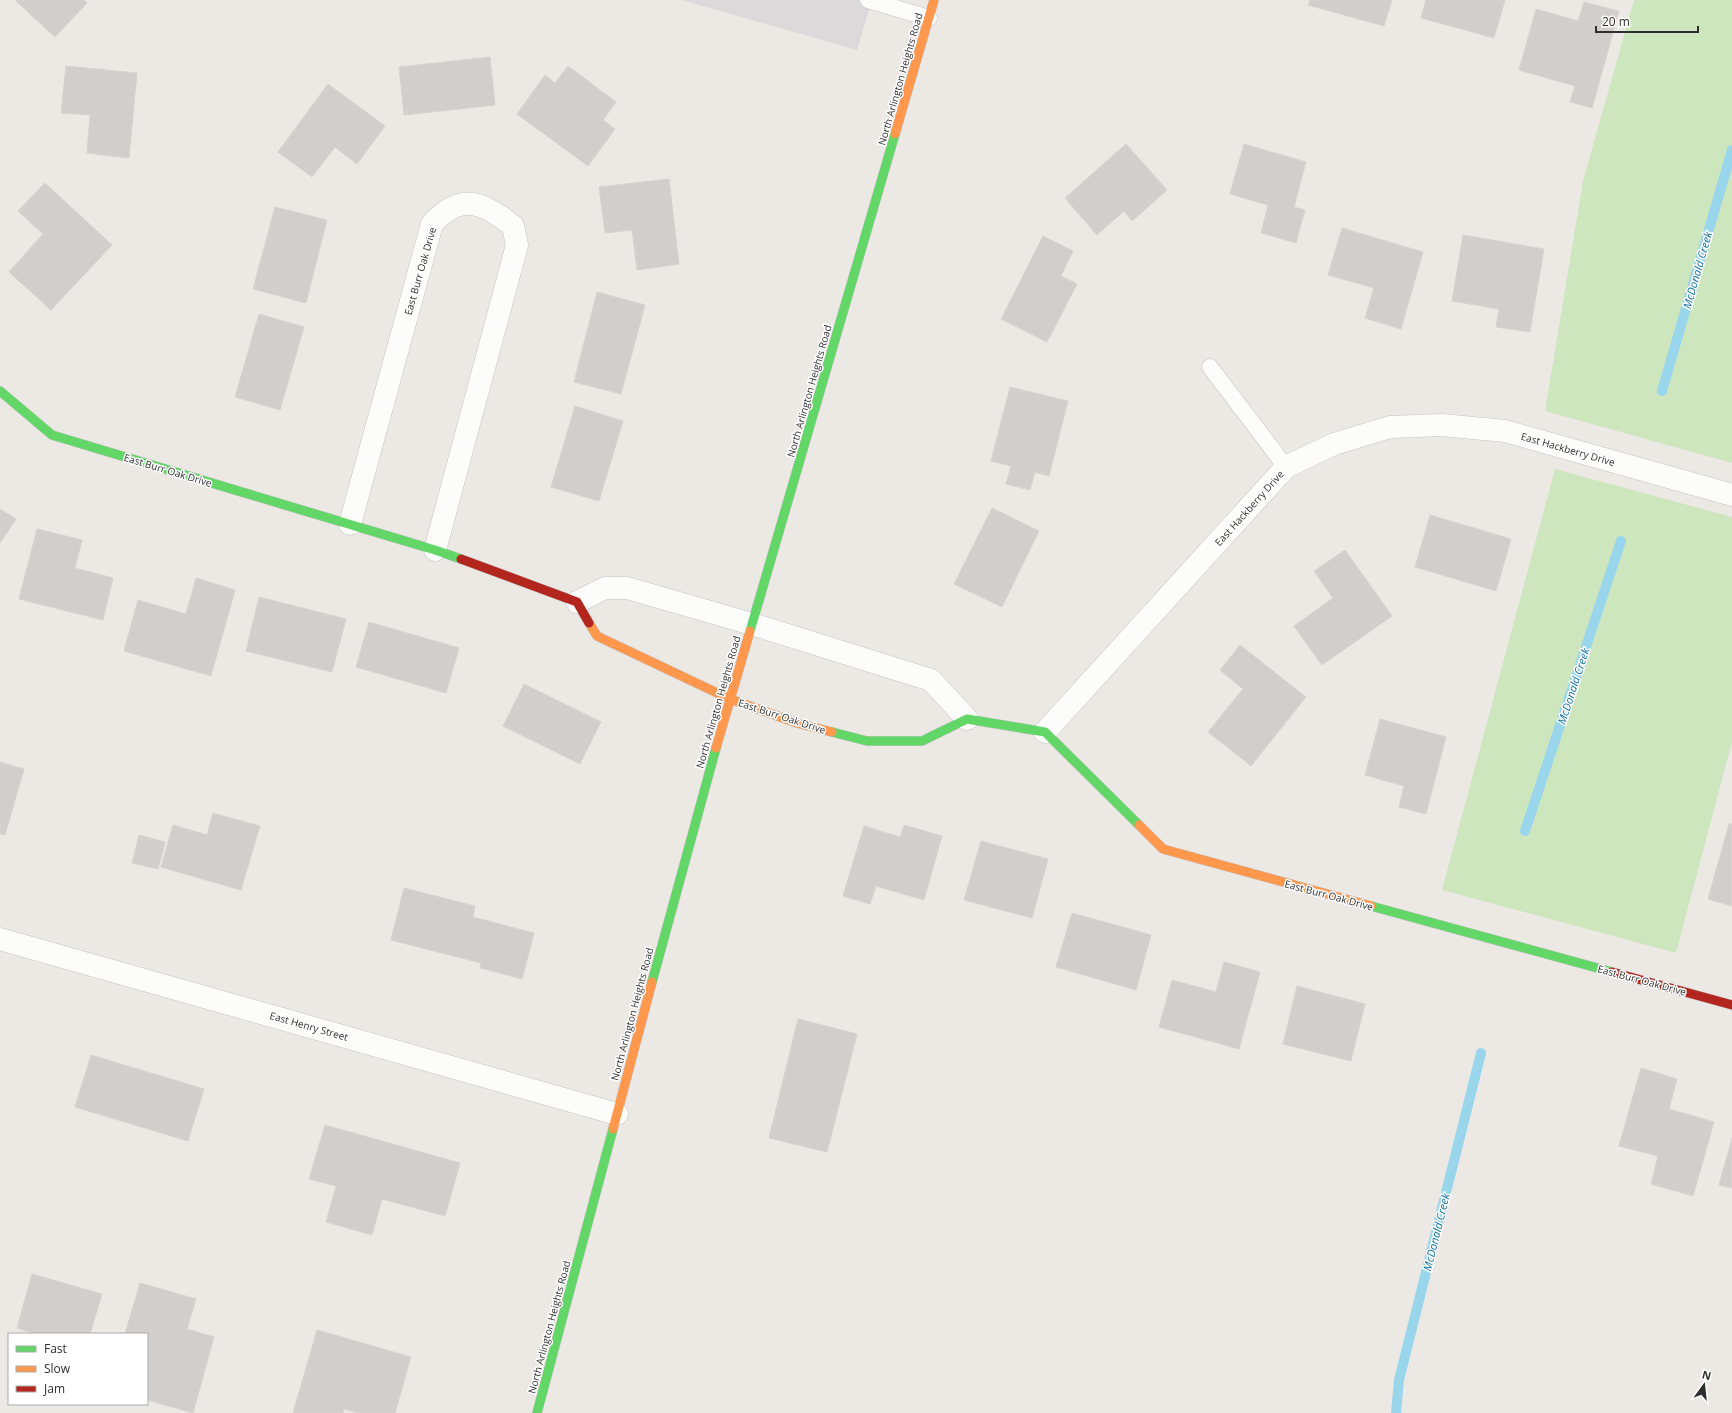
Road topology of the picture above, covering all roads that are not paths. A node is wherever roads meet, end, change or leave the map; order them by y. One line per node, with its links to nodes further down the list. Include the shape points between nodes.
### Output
1 (868, 0): 3 (lane)
2 (934, 0): 3 (street, North Arlington Heights Road)
3 (929, 18): 11 (street, North Arlington Heights Road)
4 (1210, 367): 6 (lane)
5 (0, 391): 8 (street, East Burr Oak Drive, via 52,435)
6 (1286, 467): 7 (street, East Hackberry Drive, via 1334,444 1390,427 1442,425 1505,431); 14 (street, East Hackberry Drive)
7 (1732, 495)
8 (350, 524): 9 (street, East Burr Oak Drive); 9 (street, East Burr Oak Drive, via 432,224 443,211 458,204 475,204 490,209 513,226 517,245)
9 (435, 550): 10 (street, East Burr Oak Drive)
10 (577, 602): 11 (street, via 606,588 627,588); 12 (street, East Burr Oak Drive, via 597,636)
11 (752, 624): 12 (street, North Arlington Heights Road); 13 (street, via 931,680)
12 (730, 699): 13 (street, East Burr Oak Drive, via 797,723 867,742 922,741); 17 (street, North Arlington Heights Road)
13 (967, 718): 14 (street)
14 (1045, 732): 16 (street, East Burr Oak Drive, via 1163,849)
15 (0, 939): 17 (street, East Henry Street)
16 (1732, 1005)
17 (617, 1114): 18 (street, North Arlington Heights Road)
18 (537, 1413)

